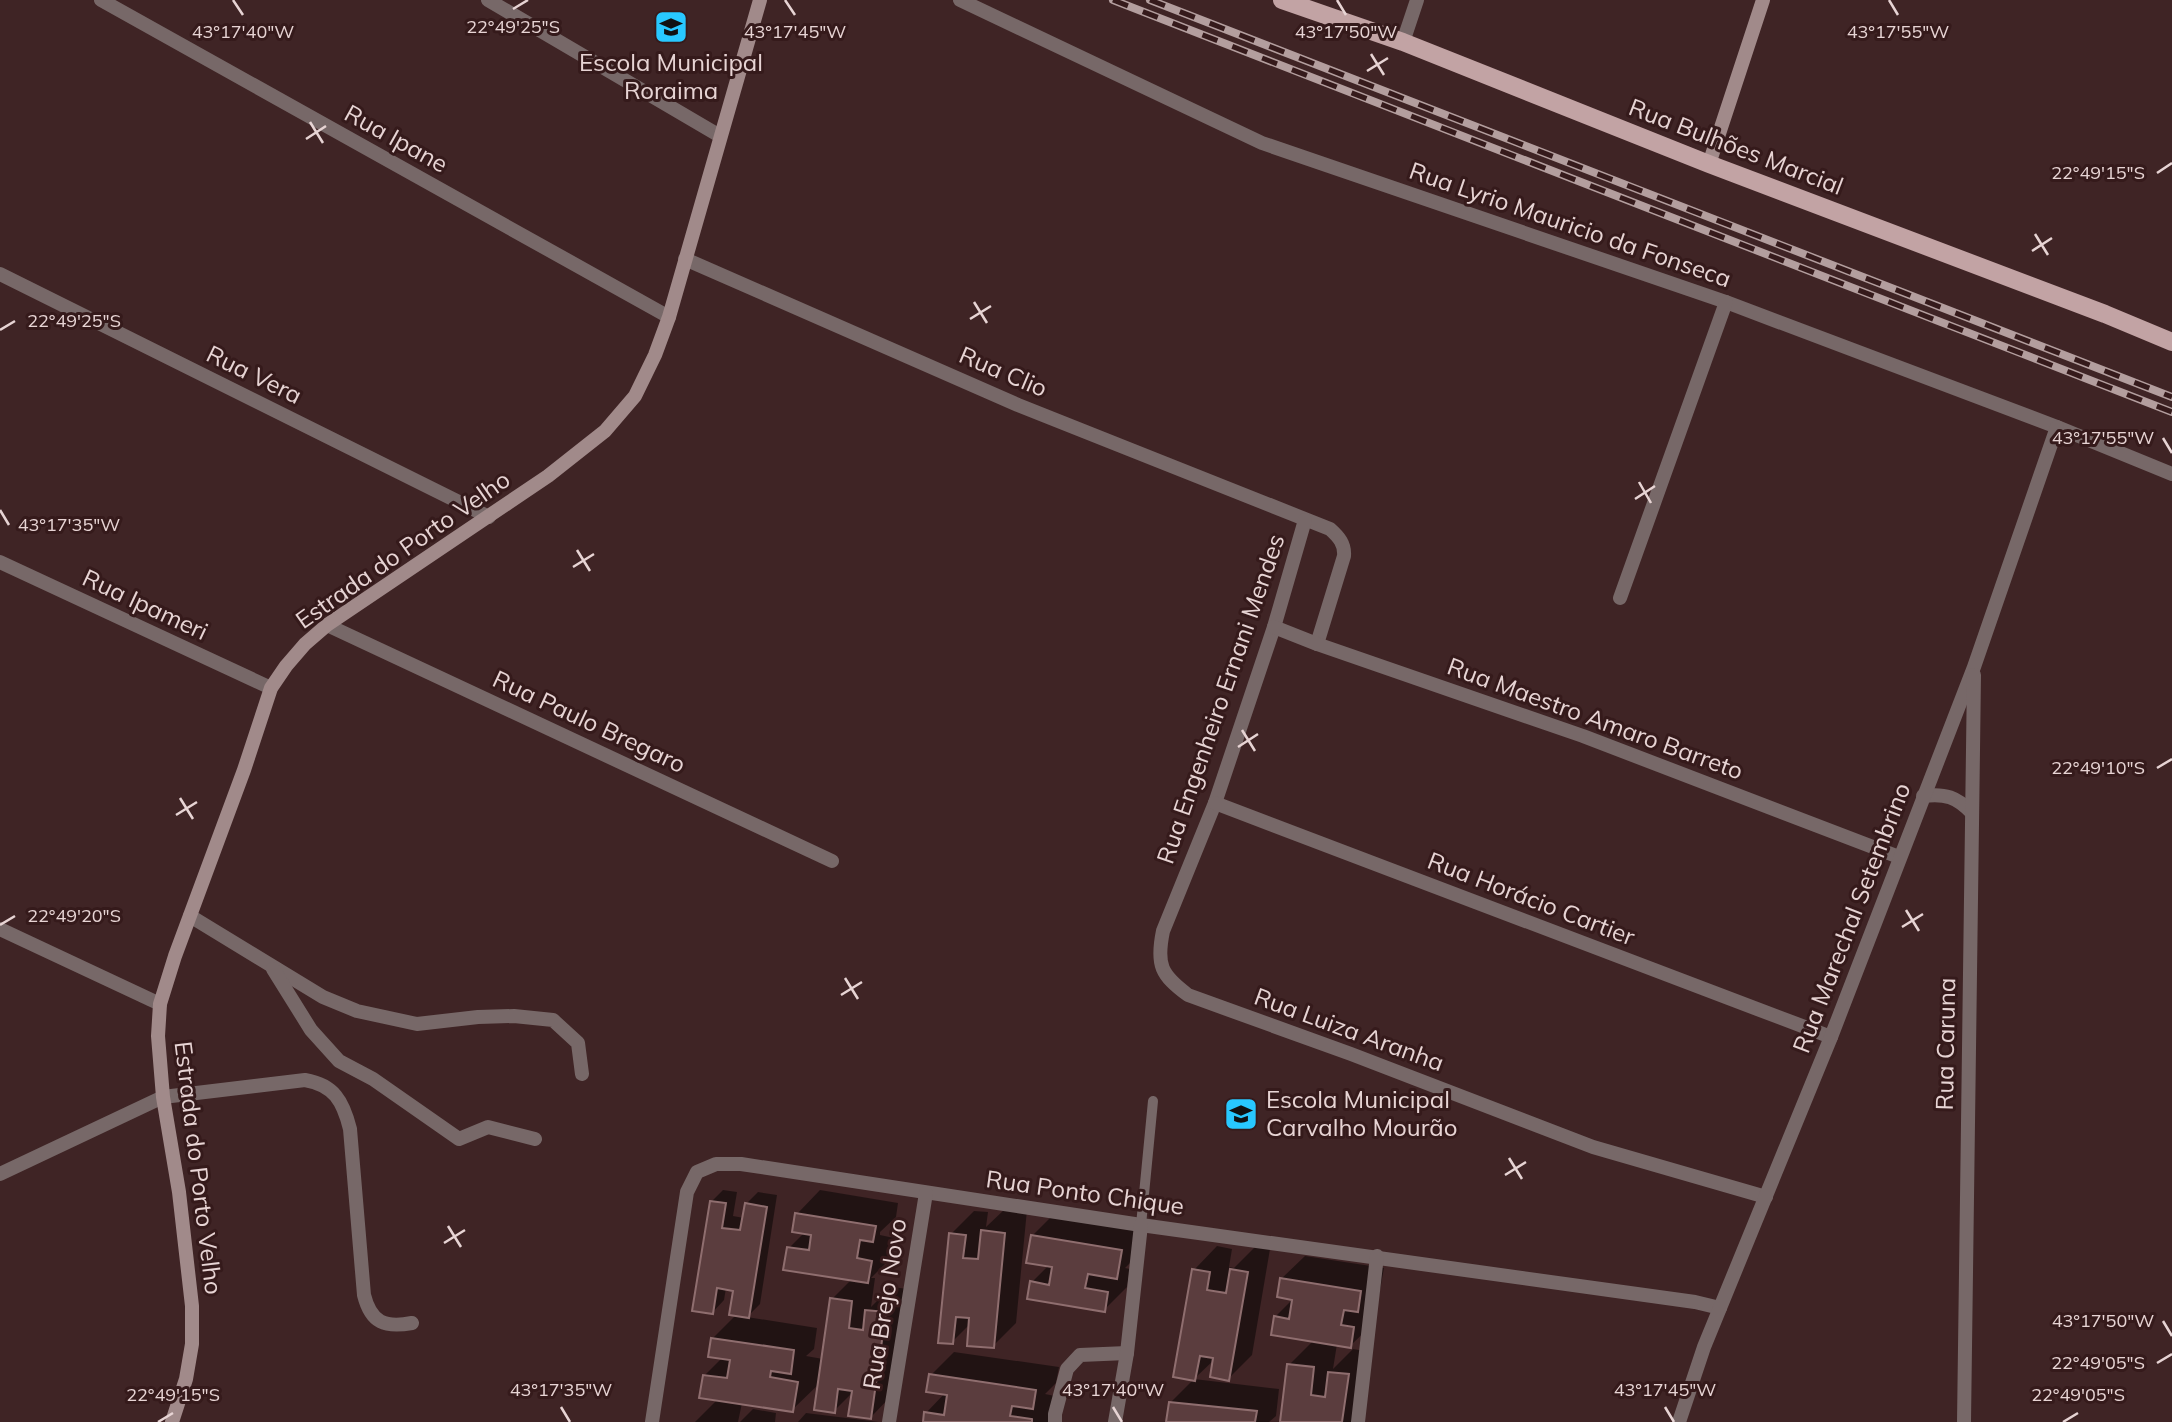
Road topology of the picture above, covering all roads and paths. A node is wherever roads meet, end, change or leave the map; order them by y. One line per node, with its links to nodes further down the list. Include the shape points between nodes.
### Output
1 (101, 0): 14 (street, Rua Ipane)
2 (488, 0): 9 (street)
3 (760, 0): 9 (street, Estrada do Porto Velho)
4 (960, 0): 13 (street, Rua Lyrio Mauricio da Fonseca, via 1262,143)
5 (1282, 0): 8 (main road, Rua Bulhões Marcial)
6 (1417, 0): 8 (street)
7 (1763, 0): 10 (street)
8 (1403, 42): 10 (main road, Rua Bulhões Marcial)
9 (720, 136): 11 (street, Estrada do Porto Velho)
10 (1709, 164): 15 (main road, Rua Bulhões Marcial)
11 (685, 259): 14 (street, Estrada do Porto Velho); 19 (street, Rua Clio, via 1018,405)
12 (0, 274): 18 (street, Rua Vera)
13 (1726, 302): 16 (street, Rua Lyrio Mauricio da Fonseca); 21 (street)
14 (669, 317): 18 (street, Estrada do Porto Velho, via 635,396 605,431)
15 (2172, 342)
16 (2057, 426): 17 (street, Rua Lyrio Mauricio da Fonseca); 25 (street, Rua Marechal Setembrino)
17 (2172, 474)
18 (489, 517): 22 (street, Estrada do Porto Velho)
19 (1305, 520): 23 (street, Rua Engenheiro Ernani Mendes); 24 (street, Rua Clio, via 1330,529 1345,549)
20 (0, 562): 26 (street, Rua Ipameri)
21 (1620, 598)
22 (327, 625): 26 (street, Estrada do Porto Velho); 31 (street, Rua Paulo Bregaro)
23 (1274, 627): 24 (street, Rua Maestro Amaro Barreto); 28 (street, Rua Engenheiro Ernani Mendes)
24 (1317, 644): 30 (street, Rua Maestro Amaro Barreto, via 1583,736)
25 (1974, 667): 27 (street, Rua Marechal Setembrino); 29 (street, Rua Caruna)
26 (271, 688): 32 (street, Estrada do Porto Velho)
27 (1923, 796): 29 (street, via 1951,796); 30 (street, Rua Marechal Setembrino)
28 (1215, 803): 34 (street, Rua Engenheiro Ernani Mendes); 37 (street, Rua Horácio Cartier)
29 (1972, 813): 57 (street, Rua Caruna)
30 (1899, 858): 37 (street, Rua Marechal Setembrino)
31 (832, 861)
32 (190, 916): 35 (street); 36 (street, Estrada do Porto Velho)
33 (0, 929): 36 (street)
34 (1163, 931): 44 (street, Rua Luiza Aranha, via 1158,952 1161,968 1188,995 1593,1147)
35 (271, 965): 38 (street, via 341,1006 417,1024 478,1017 553,1020 578,1043); 41 (street, via 311,1030 339,1060 459,1139 488,1127)
36 (160, 1004): 39 (street, Estrada do Porto Velho)
37 (1831, 1037): 44 (street, Rua Marechal Setembrino)
38 (582, 1074)
39 (163, 1097): 42 (street); 48 (street, via 305,1080 321,1083 335,1095 346,1111 350,1129 367,1307 384,1324); 50 (street, Estrada do Porto Velho, via 192,1306 186,1379)
40 (1153, 1101): 45 (lane)
41 (535, 1139)
42 (0, 1174)
43 (926, 1193): 45 (street, Rua Ponto Chique); 51 (street, Rua Ponto Chique, via 741,1164 716,1164 697,1172 687,1192); 52 (street, Rua Brejo Novo)
44 (1766, 1197): 47 (street, Rua Marechal Setembrino)
45 (1141, 1224): 46 (street, Rua Ponto Chique); 49 (street)
46 (1377, 1256): 47 (street, Rua Ponto Chique); 55 (street)
47 (1720, 1308): 56 (street, Rua Marechal Setembrino)
48 (412, 1323)
49 (1127, 1353): 53 (street, via 1080,1355 1067,1369); 54 (street)
50 (172, 1422)
51 (652, 1422)
52 (889, 1422)
53 (1055, 1422)
54 (1115, 1422)
55 (1358, 1422)
56 (1679, 1422)
57 (1964, 1422)

